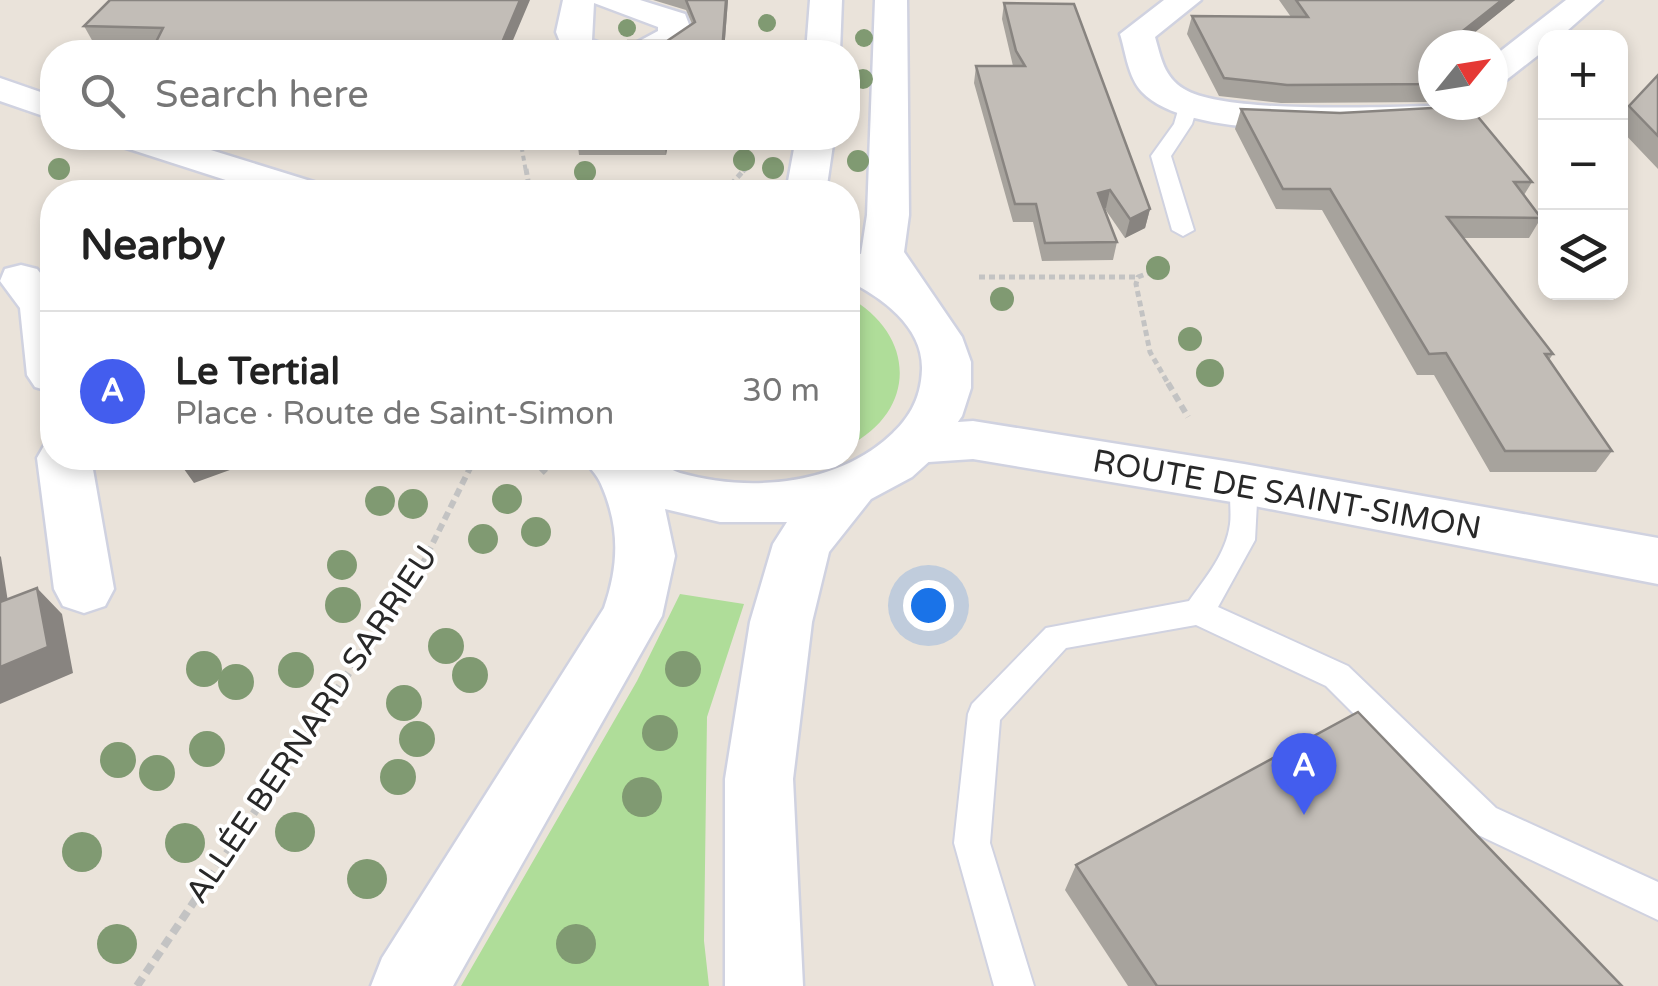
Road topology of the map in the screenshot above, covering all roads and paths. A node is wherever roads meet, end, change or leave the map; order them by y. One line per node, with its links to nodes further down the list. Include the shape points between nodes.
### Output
1 (579, 0): 7 (street)
2 (608, 0): 8 (street, via 673,21 676,35)
3 (826, 0): 9 (street)
4 (892, 0): 26 (street, via 882,252)
5 (1185, 0): 13 (street, via 1136,34 1156,86)
6 (1586, 0): 10 (street)
7 (575, 40)
8 (667, 40)
9 (824, 40)
10 (1508, 62)
11 (0, 89): 12 (street)
12 (40, 104)
13 (1188, 106): 14 (street, via 1249,116); 21 (lane, via 1160,156)
14 (1418, 114)
15 (156, 150): 18 (street)
16 (522, 150): 19 (path)
17 (813, 150): 20 (street)
18 (211, 180)
19 (528, 180)
20 (808, 180)
21 (1182, 230): 25 (path, via 1197,255)
22 (860, 268): 26 (street)
23 (24, 277): 27 (street)
24 (979, 277): 25 (path)
25 (1138, 277): 28 (path, via 1150,352)
26 (907, 294): 29 (street, via 940,337 947,361 935,418)
27 (40, 303)
28 (1196, 430)
29 (914, 444): 34 (street); 35 (street, ROUTE DE SAINT-SIMON, via 973,440)
30 (66, 470): 37 (street)
31 (469, 470): 40 (path, ALLÉE BERNARD SARRIEU, via 423,563)
32 (619, 470): 41 (street, via 648,537 648,569 632,616)
33 (629, 470): 34 (street, via 661,488 757,504)
34 (853, 484): 42 (street, via 802,544 781,622 759,779)
35 (1244, 484): 36 (street, ROUTE DE SAINT-SIMON); 38 (lane, via 1242,544)
36 (1658, 562)
37 (84, 589)
38 (1198, 612): 39 (lane, via 1337,676 1484,820); 43 (lane, via 1057,638 984,714 972,843)
39 (1658, 902)
40 (137, 986)
41 (410, 986)
42 (764, 986)
43 (1014, 986)

